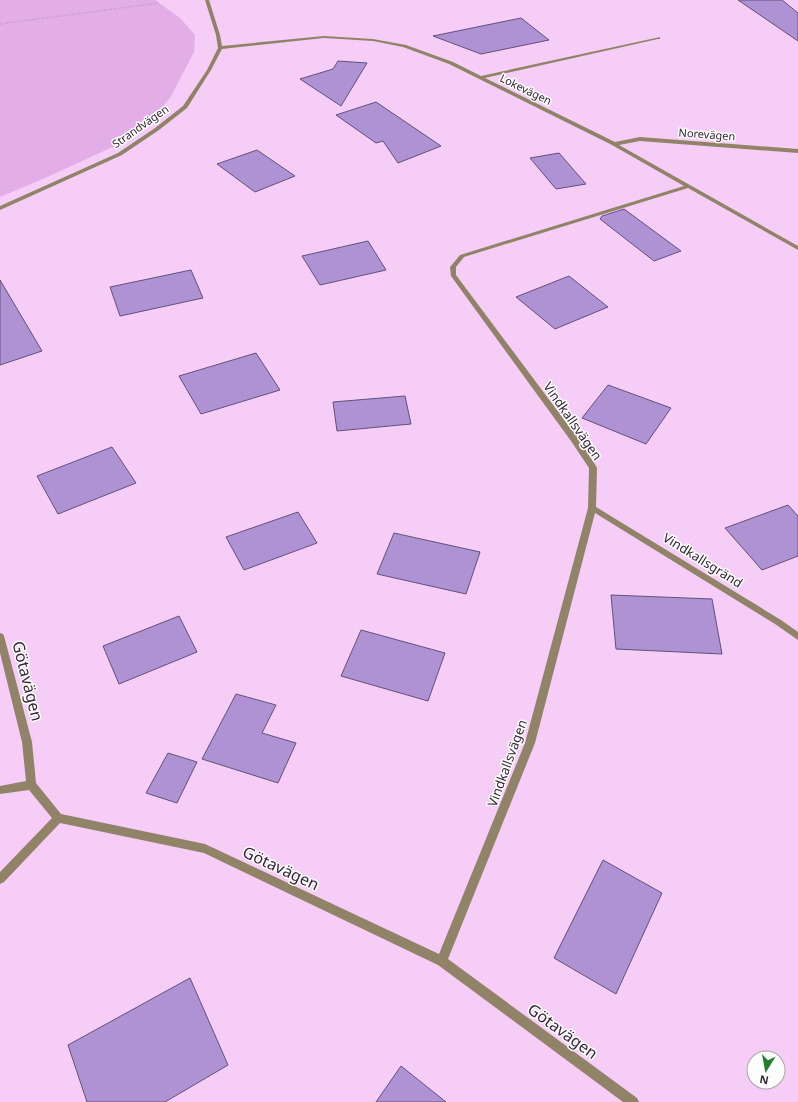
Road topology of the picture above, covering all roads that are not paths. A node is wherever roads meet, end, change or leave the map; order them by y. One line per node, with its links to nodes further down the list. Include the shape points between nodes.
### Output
1 (207, 0): 3 (street)
2 (658, 38): 4 (street)
3 (220, 48): 4 (street, Lokevägen, via 324,37 373,40 404,46); 8 (street, Strandvägen, via 185,107 157,129 120,154)
4 (480, 78): 5 (street, Lokevägen)
5 (614, 144): 6 (street, Norevägen, via 640,139); 7 (street, Lokevägen)
6 (798, 151)
7 (689, 186): 9 (street, Lokevägen); 10 (street, Vindkallsvägen, via 462,256 453,267 453,275 593,468)
8 (0, 208)
9 (798, 248)
10 (592, 508): 12 (street, Vindkallsgränd); 17 (street, Vindkallsvägen, via 530,743)
11 (0, 636): 13 (street, Götavägen, via 27,742)
12 (798, 636)
13 (31, 785): 14 (street); 15 (street)
14 (0, 790)
15 (58, 818): 16 (street); 17 (street, Götavägen, via 205,849)
16 (0, 879)
17 (442, 961): 18 (street, Götavägen)
18 (633, 1102)

